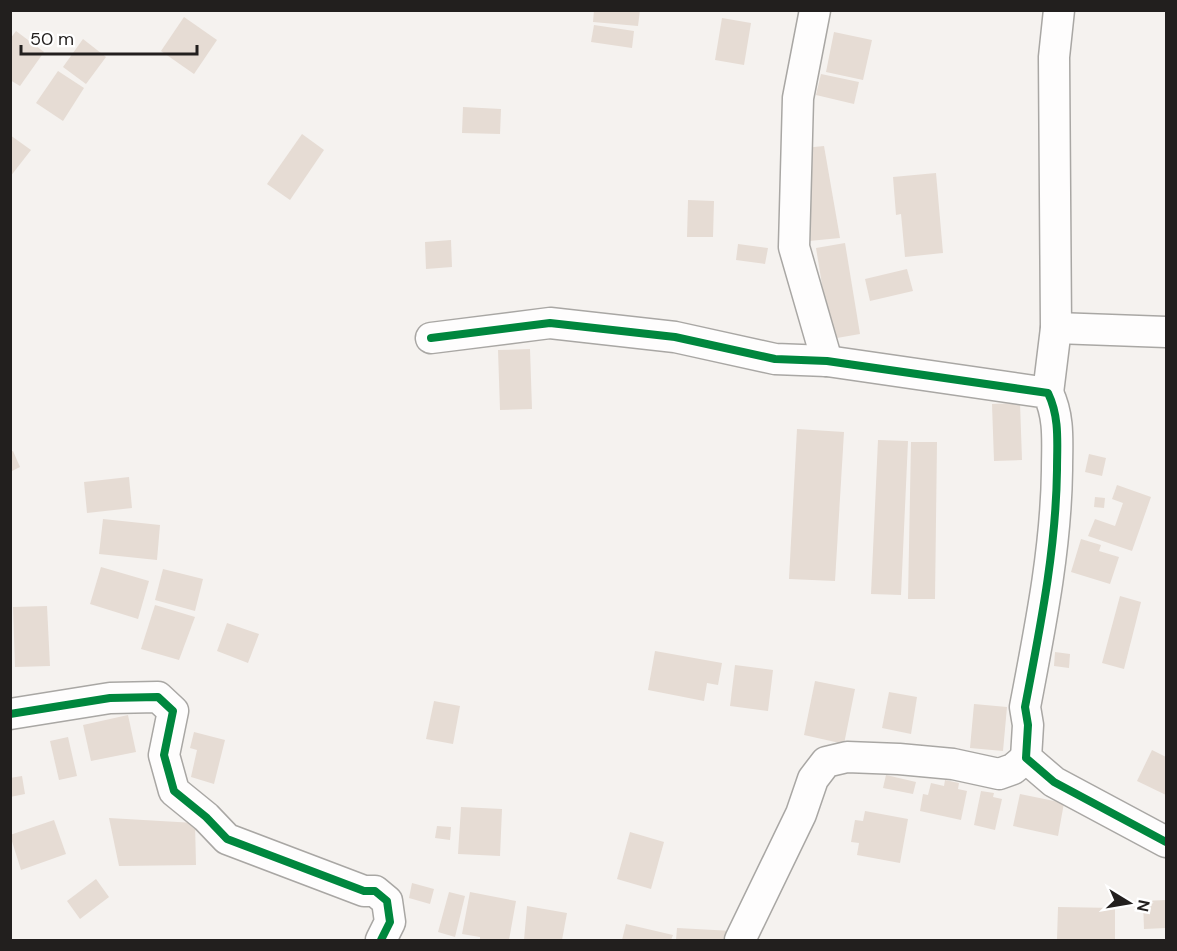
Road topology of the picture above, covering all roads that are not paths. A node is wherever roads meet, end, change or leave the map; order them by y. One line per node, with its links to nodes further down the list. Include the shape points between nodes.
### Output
1 (815, 10): 6 (street, via 798,98 794,247)
2 (1059, 10): 3 (street, via 1054,57)
3 (1056, 328): 4 (street); 7 (street)
4 (1167, 332)
5 (431, 338): 6 (street, via 550,323 675,337 775,359)
6 (827, 361): 7 (street)
7 (1048, 393): 9 (street, via 1058,425 1057,498 1046,597 1025,707)
8 (10, 714): 11 (street, via 110,698 158,697 173,711 164,755 174,791 227,839 364,891 375,891 387,901)
9 (1026, 758): 10 (street, via 1054,782); 12 (street, via 999,774 953,764 898,759 847,757 826,762 813,779 801,814)
10 (1167, 842)
11 (391, 936)
12 (740, 940)

